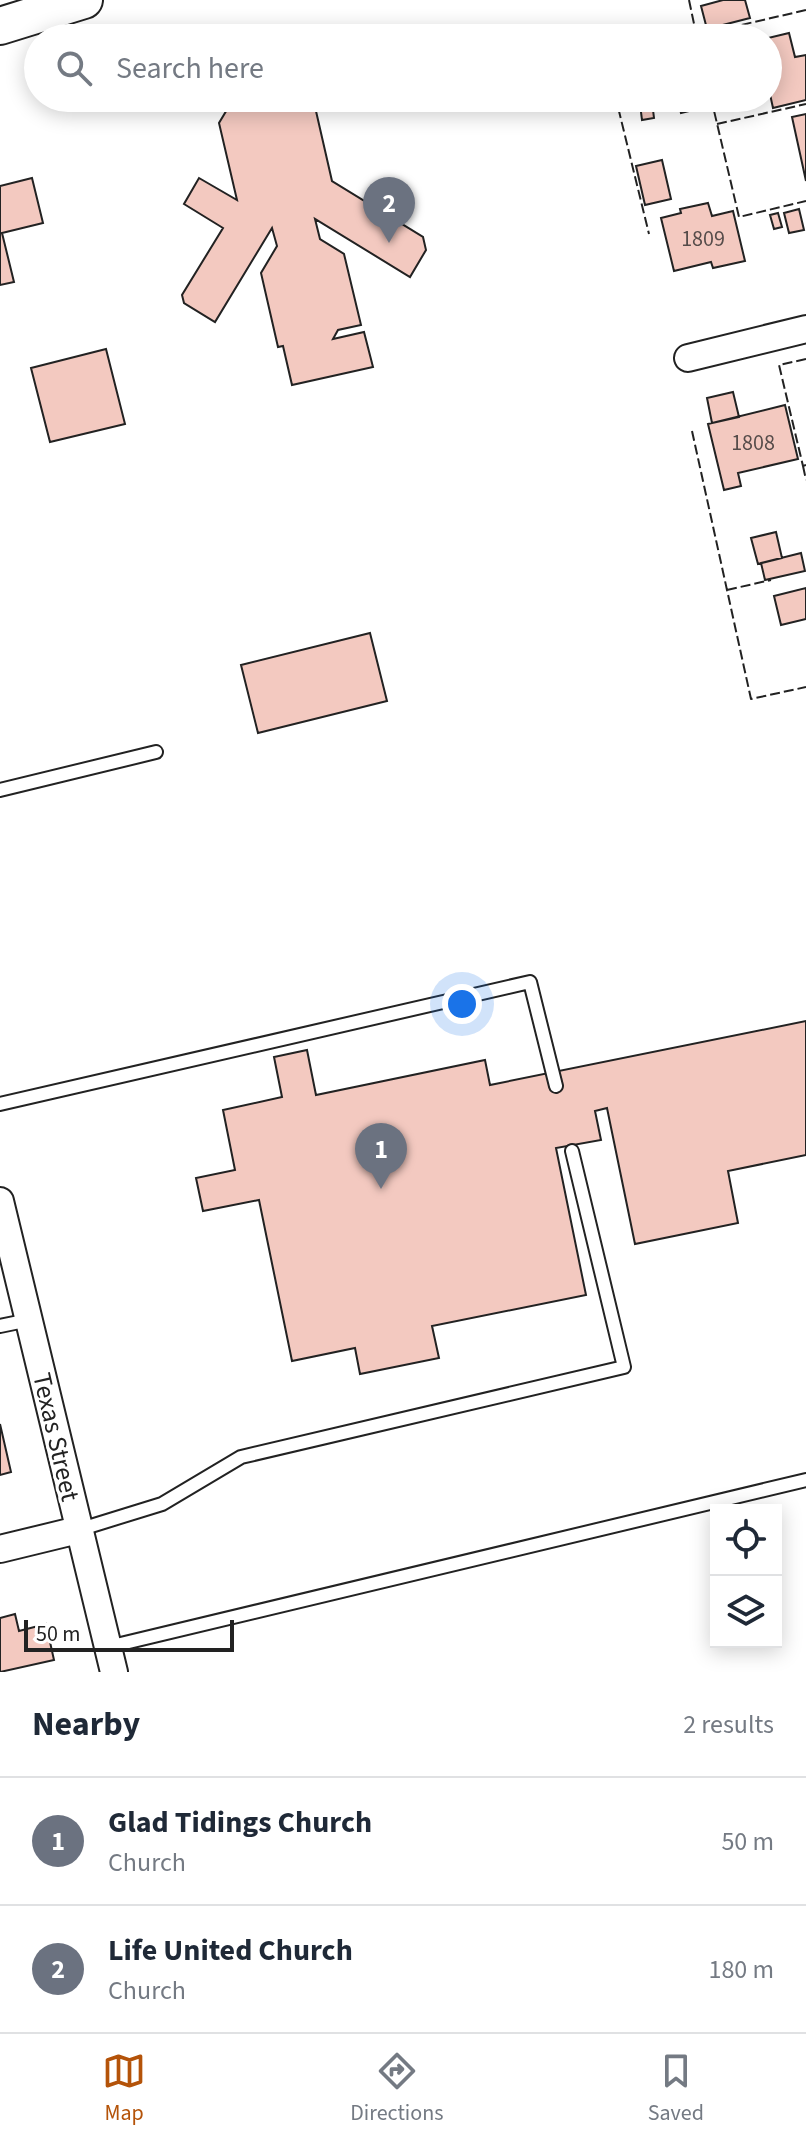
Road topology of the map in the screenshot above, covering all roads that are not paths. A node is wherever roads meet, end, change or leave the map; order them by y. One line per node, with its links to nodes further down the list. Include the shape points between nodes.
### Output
1 (84, 0): 2 (street)
2 (0, 26)
3 (806, 329): 4 (street)
4 (688, 358)
5 (156, 752): 6 (lane)
6 (0, 790)
7 (556, 1086): 8 (lane, via 530,982)
8 (0, 1104)
9 (572, 1151): 14 (lane, via 624,1367 241,1457 162,1504)
10 (0, 1201): 11 (street, Texas Street)
11 (29, 1320): 12 (lane); 14 (street, Texas Street)
12 (0, 1326)
13 (806, 1480): 16 (lane)
14 (78, 1530): 15 (street); 16 (street, Texas Street)
15 (0, 1549)
16 (111, 1660)

